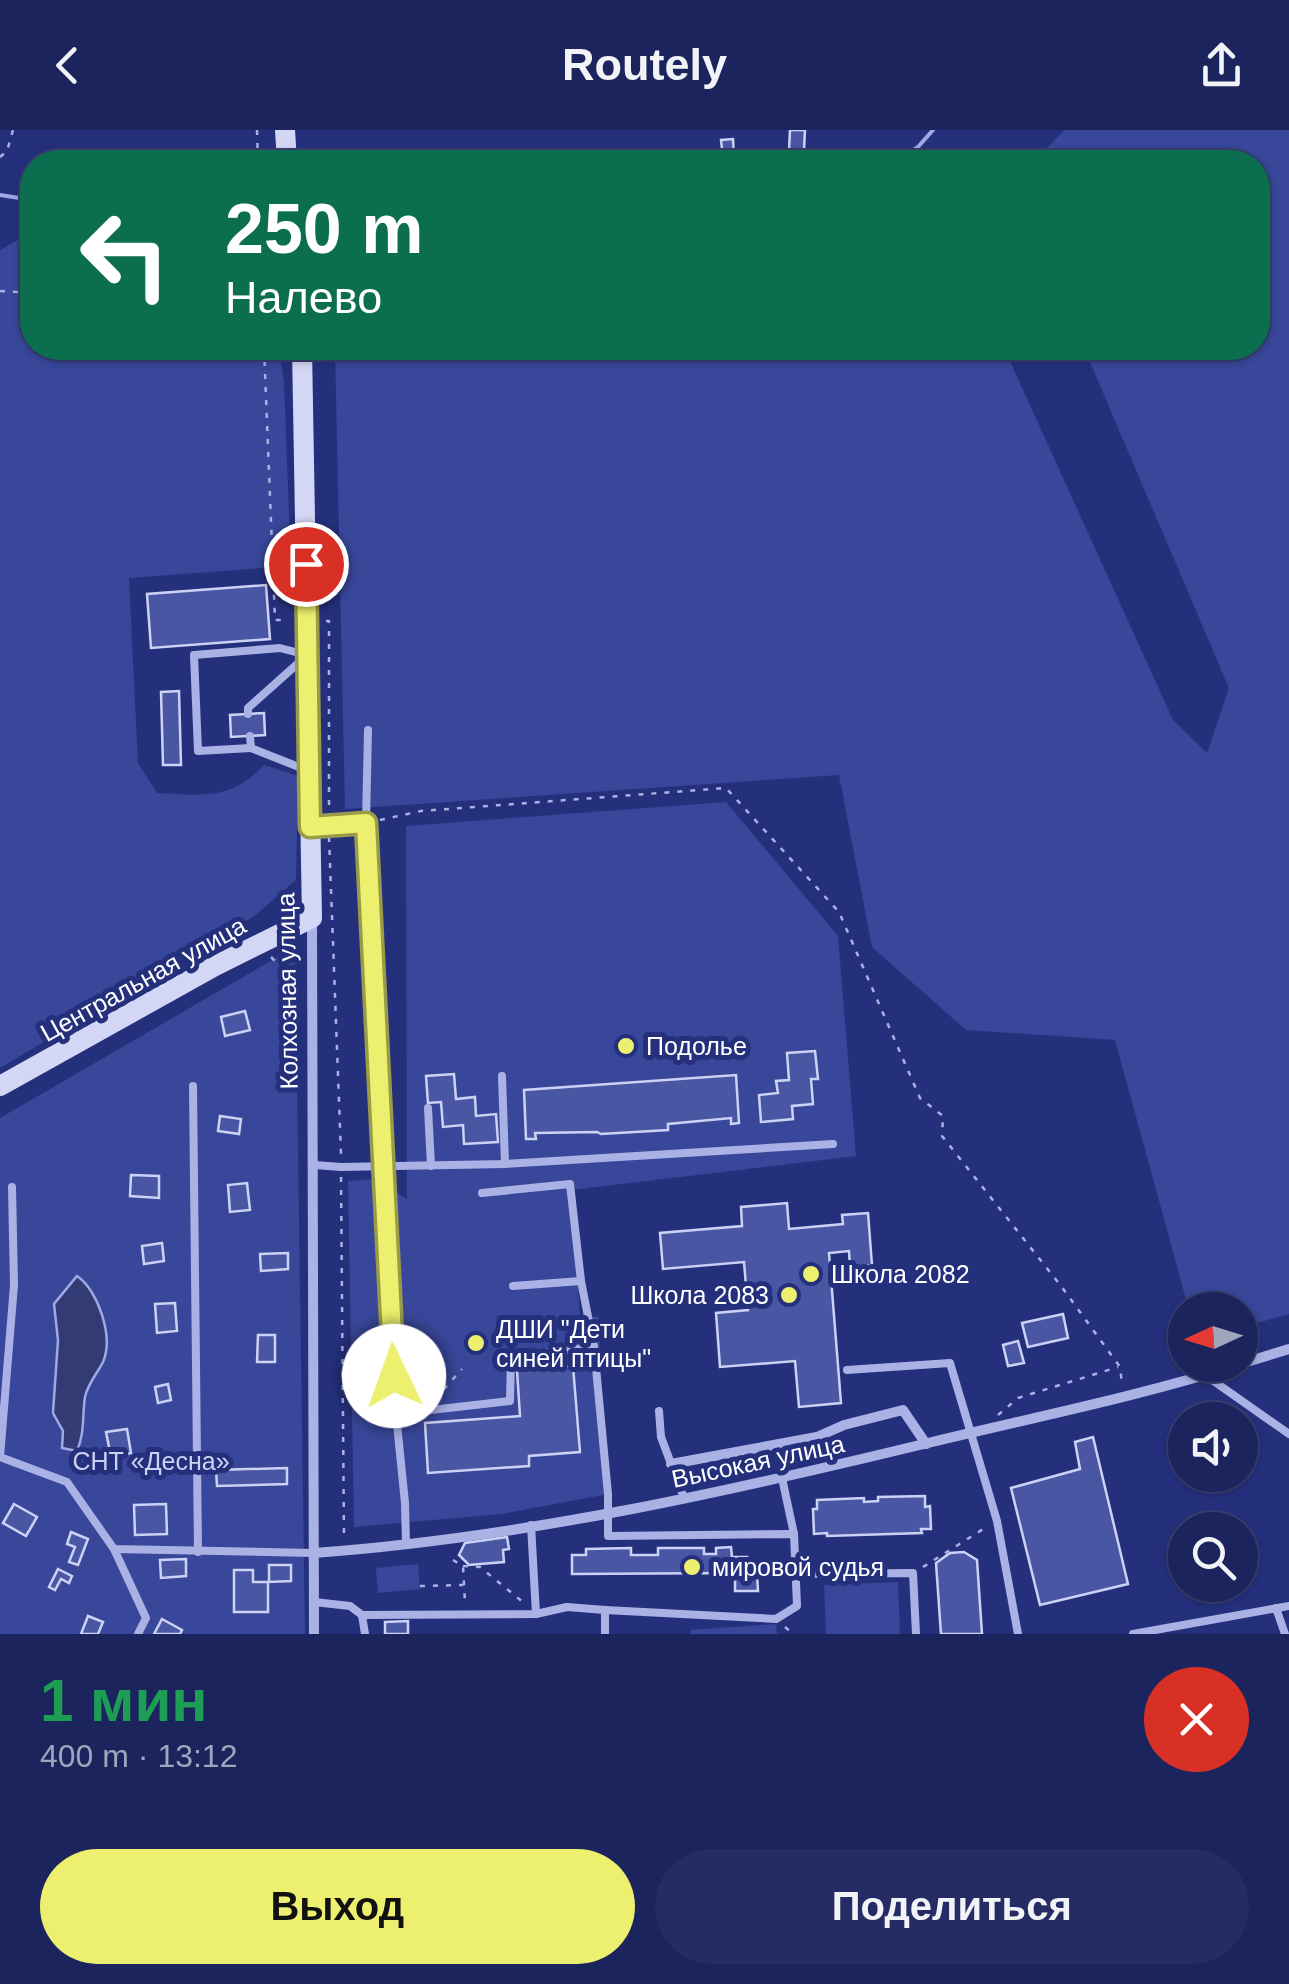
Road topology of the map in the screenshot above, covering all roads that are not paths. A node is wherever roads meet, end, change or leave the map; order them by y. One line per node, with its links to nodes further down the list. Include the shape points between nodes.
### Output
1 (302, 360): 2 (street, Колхозная улица)
2 (307, 656): 3 (lane); 6 (lane, via 280,648 194,655 198,751); 7 (street, Колхозная улица)
3 (248, 714)
4 (368, 730): 8 (lane)
5 (250, 736): 6 (lane)
6 (250, 748): 7 (lane)
7 (309, 771): 9 (street, Колхозная улица)
8 (366, 823): 9 (lane); 18 (lane)
9 (310, 827): 10 (street, Колхозная улица)
10 (312, 918): 12 (street, Центральная улица); 16 (street, Колхозная улица)
11 (502, 1076): 17 (lane)
12 (0, 1086)
13 (192, 1086): 44 (lane)
14 (428, 1108): 19 (lane)
15 (833, 1144): 17 (lane)
16 (314, 1164): 18 (lane); 45 (street, Колхозная улица)
17 (505, 1164): 19 (lane)
18 (386, 1166): 19 (lane); 31 (lane)
19 (431, 1166)
20 (12, 1187): 35 (lane, via 14,1285)
21 (482, 1193): 22 (lane, via 570,1184)
22 (580, 1281): 23 (lane); 24 (lane)
23 (514, 1286)
24 (594, 1346): 31 (lane, via 511,1356 510,1401); 39 (lane)
25 (1289, 1349): 26 (street, Высокая улица)
26 (1258, 1359)
27 (848, 1370): 32 (lane, via 950,1363)
28 (1180, 1382): 32 (street, Высокая улица)
29 (1213, 1382): 33 (lane)
30 (659, 1412): 36 (lane)
31 (396, 1414): 42 (lane)
32 (970, 1433): 34 (street, Высокая улица); 58 (lane, via 997,1521)
33 (1289, 1434)
34 (926, 1444): 36 (street, via 903,1410 817,1438); 37 (street, Высокая улица)
35 (0, 1457): 43 (lane, via 67,1482)
36 (671, 1464): 38 (lane)
37 (782, 1478): 38 (street, Высокая улица); 41 (lane)
38 (684, 1498): 39 (street, Высокая улица)
39 (606, 1513): 40 (street, Высокая улица); 41 (lane, via 608,1536)
40 (530, 1525): 42 (street, Высокая улица); 51 (lane)
41 (794, 1534): 46 (lane)
42 (406, 1545): 45 (street, Высокая улица)
43 (114, 1549): 44 (lane); 53 (lane, via 146,1618)
44 (198, 1552): 45 (lane)
45 (314, 1553): 47 (street, Колхозная улица)
46 (796, 1574): 50 (lane, via 798,1606 776,1619); 57 (lane, via 914,1573)
47 (314, 1602): 52 (lane, via 350,1606); 54 (street, Колхозная улица)
48 (1289, 1606): 49 (lane)
49 (1276, 1608): 59 (lane); 60 (lane)
50 (605, 1610): 51 (lane); 56 (lane)
51 (536, 1614): 52 (lane)
52 (362, 1615): 55 (lane)
53 (138, 1634)
54 (314, 1634)
55 (365, 1634)
56 (605, 1634)
57 (916, 1634)
58 (1018, 1634)
59 (1133, 1634)
60 (1285, 1634)

